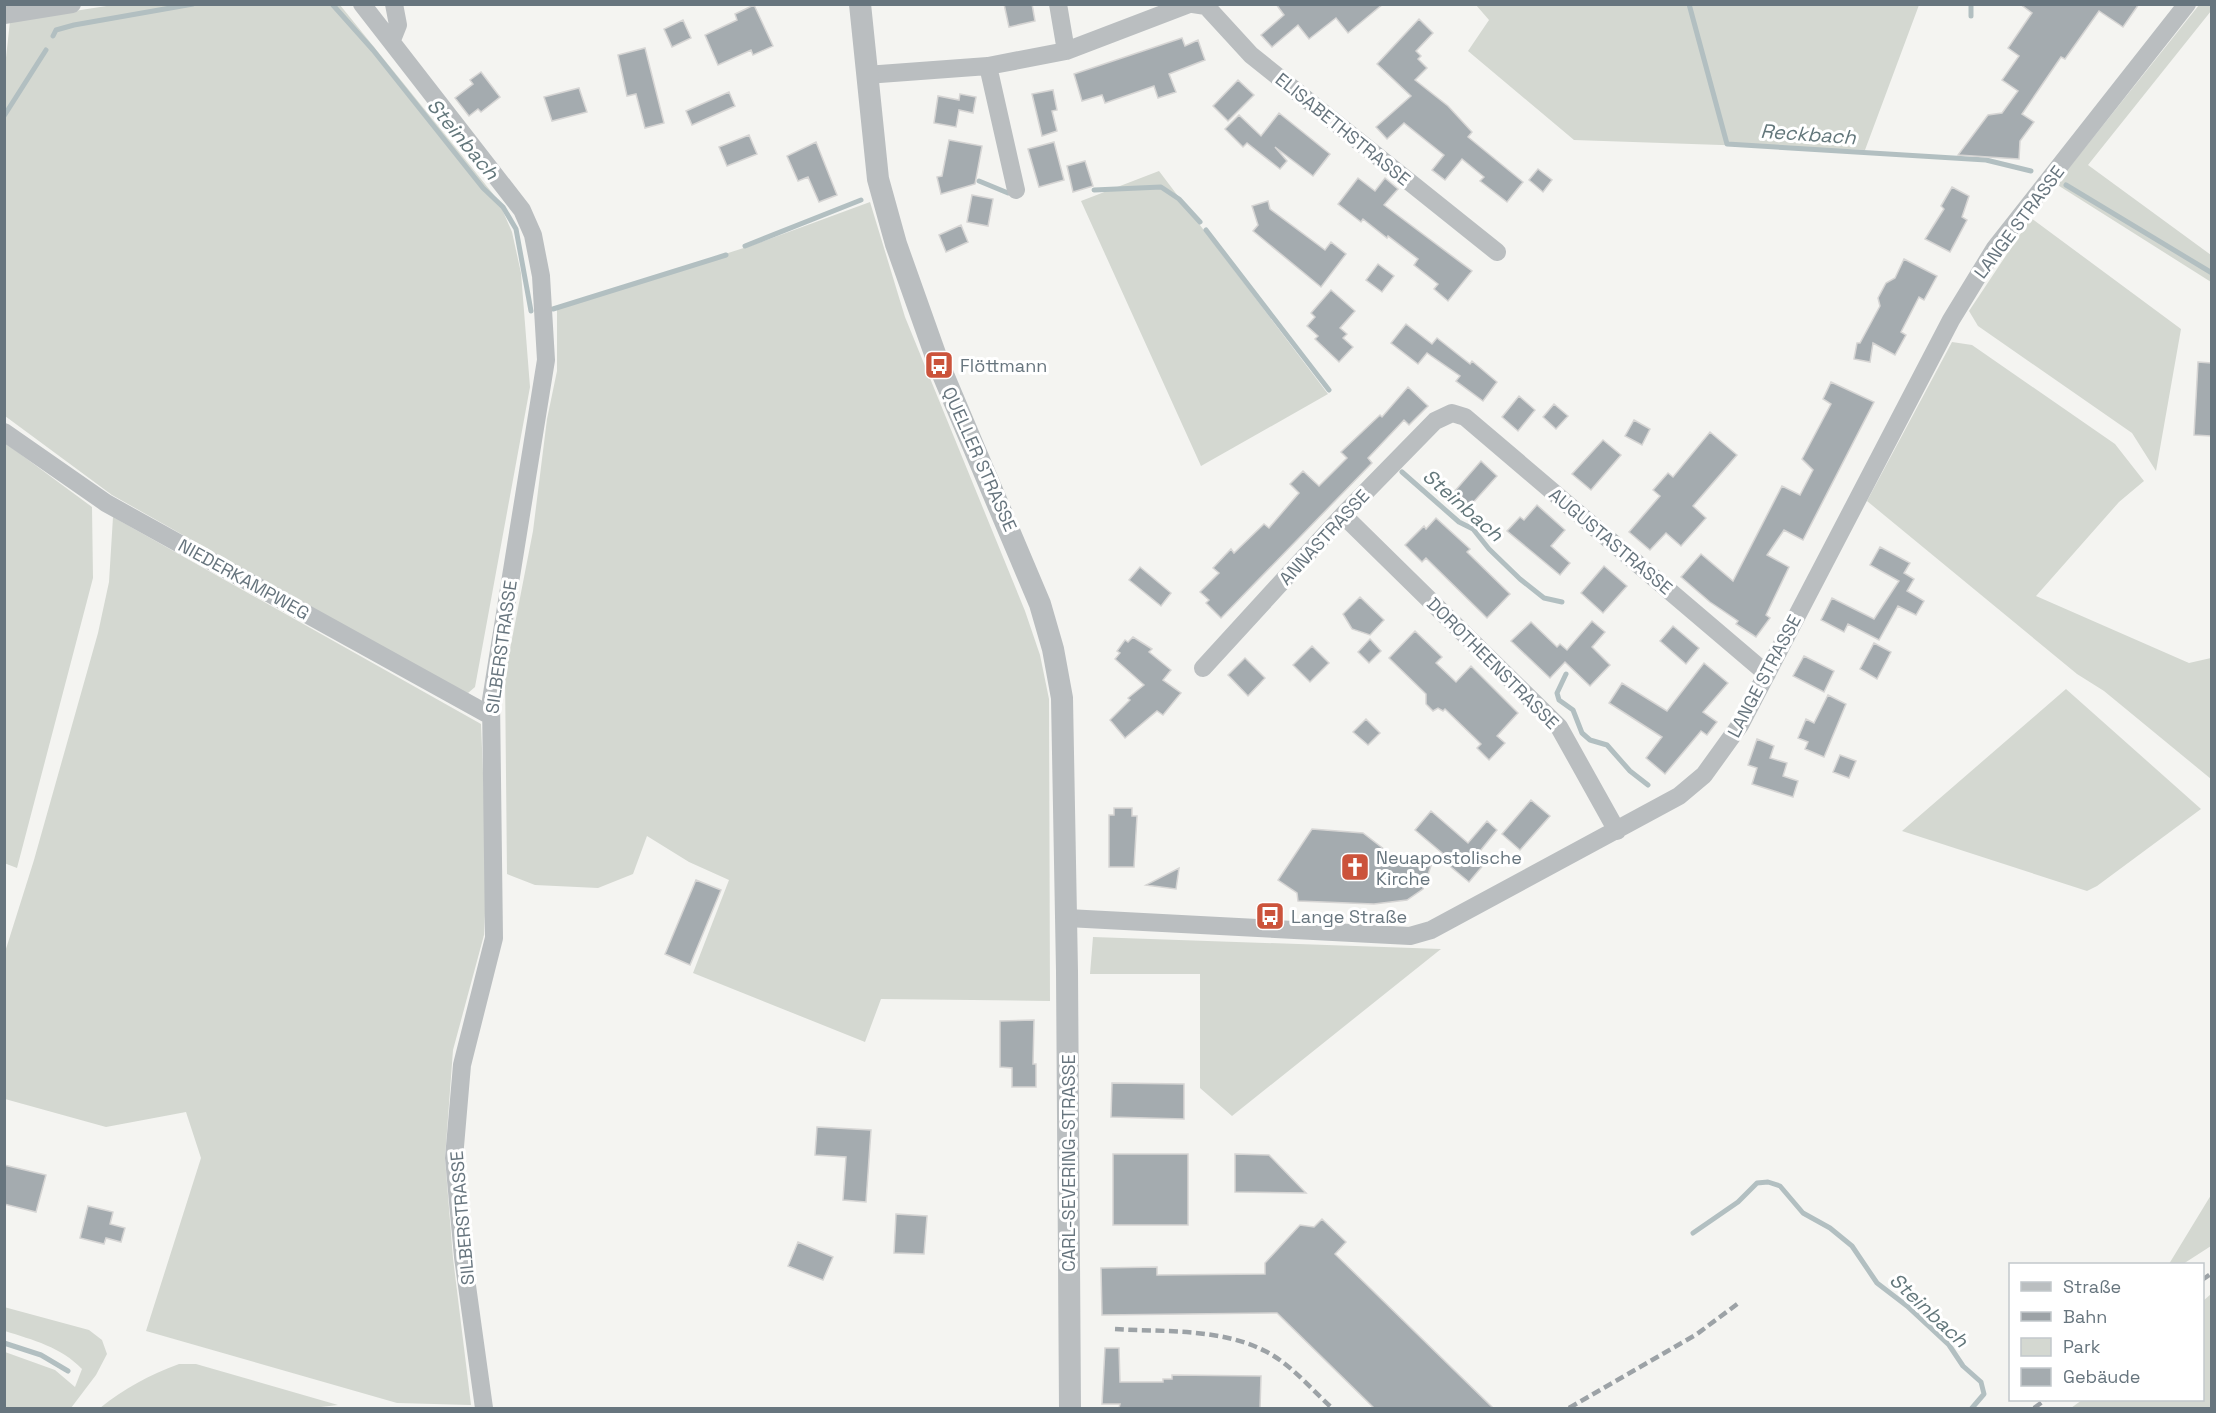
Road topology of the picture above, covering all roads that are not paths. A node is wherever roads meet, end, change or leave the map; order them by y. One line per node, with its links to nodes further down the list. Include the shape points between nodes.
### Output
1 (72, 4): 8 (street)
2 (362, 4): 9 (street, SILBERSTRASSE)
3 (394, 4): 9 (street, via 398,25)
4 (860, 4): 12 (street, QUELLER STRASSE)
5 (1058, 4): 10 (street)
6 (1191, 4): 10 (street, ELISABETHSTRASSE); 14 (street, ELISABETHSTRASSE, via 1206,6 1251,55)
7 (2187, 4): 19 (street, LANGE STRASSE, via 1995,248 1951,320)
8 (4, 15)
9 (392, 40): 20 (street, SILBERSTRASSE, via 522,210 533,235 541,276 546,360)
10 (1066, 51): 11 (street, ELISABETHSTRASSE)
11 (988, 66): 12 (street, ELISABETHSTRASSE); 13 (street)
12 (866, 75): 22 (street, QUELLER STRASSE, via 878,179 896,244 939,365 1029,573 1053,649 1064,732)
13 (1016, 190)
14 (1497, 252)
15 (1452, 413): 17 (street, ANNASTRASSE, via 1435,421); 19 (street, AUGUSTASTRASSE, via 1465,417)
16 (4, 432): 20 (street, NIEDERKAMPWEG, via 106,503)
17 (1343, 515): 18 (street, ANNASTRASSE); 21 (street, DOROTHEENSTRASSE, via 1559,727)
18 (1203, 669)
19 (1767, 674): 21 (street, LANGE STRASSE, via 1740,726 1704,775 1679,796)
20 (490, 716): 23 (street, SILBERSTRASSE, via 494,938 462,1065 454,1158)
21 (1617, 831): 22 (street, LANGE STRASSE, via 1431,930 1410,936)
22 (1067, 918): 24 (street, CARL-SEVERING-STRASSE)
23 (484, 1408)
24 (1070, 1408)

